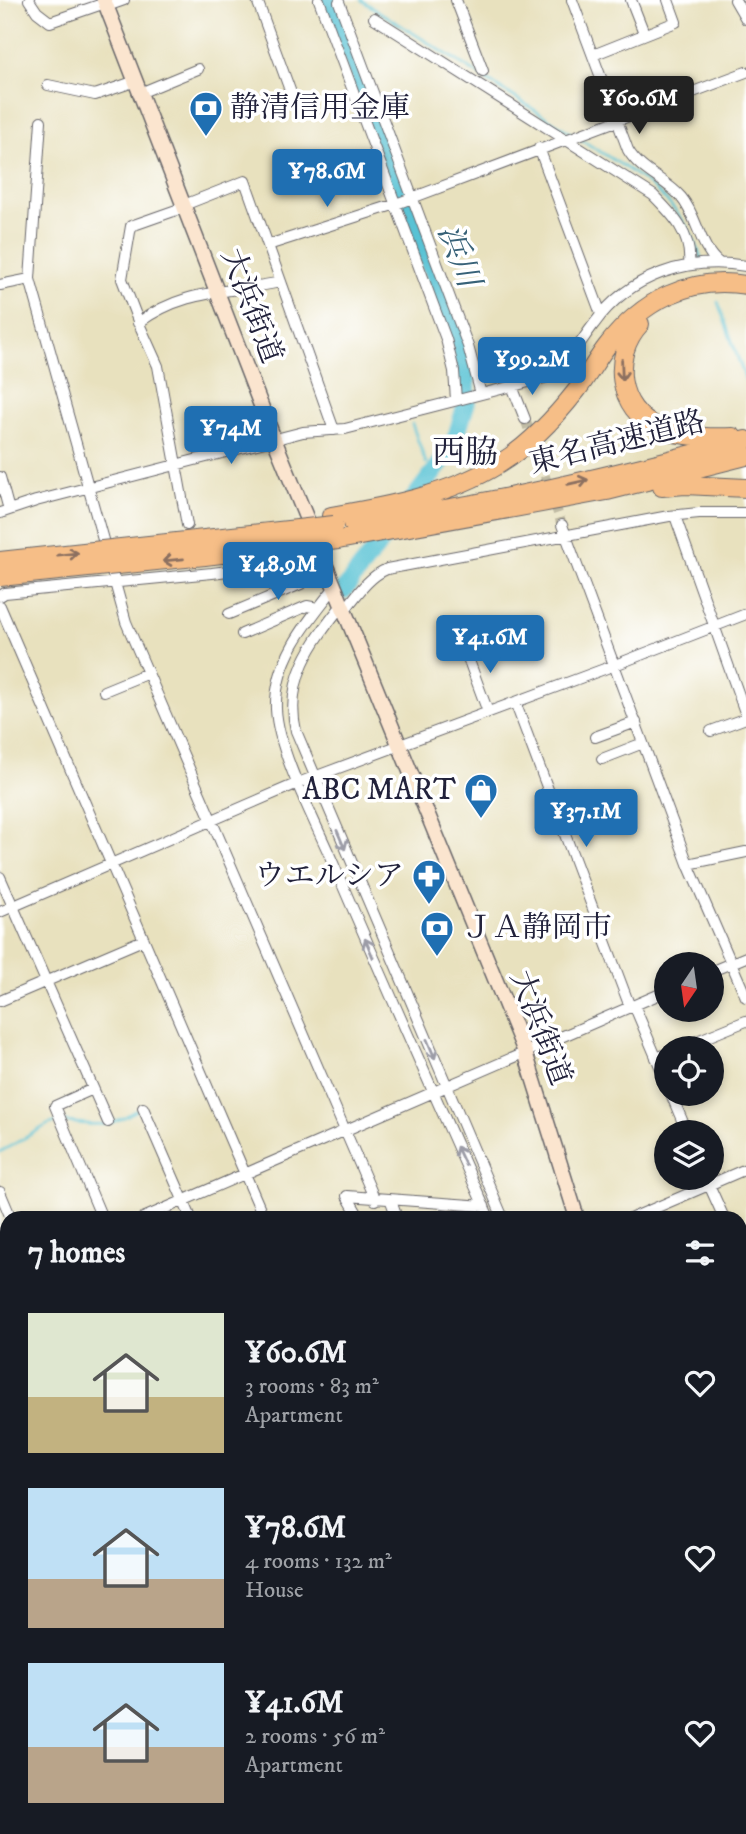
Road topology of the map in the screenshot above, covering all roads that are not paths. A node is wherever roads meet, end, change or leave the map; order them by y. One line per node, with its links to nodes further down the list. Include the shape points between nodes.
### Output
1 (29, 0): 11 (street, via 50,22)
2 (124, 0): 11 (street)
3 (257, 0): 21 (street)
4 (319, 0): 28 (street)
5 (456, 0): 17 (street)
6 (572, 0): 15 (street)
7 (631, 0): 14 (street)
8 (668, 0): 14 (street, via 676,22)
9 (735, 0): 13 (street)
10 (339, 2): 26 (street)
11 (105, 3): 20 (street, 大浜街道)
12 (374, 18): 24 (street)
13 (746, 19)
14 (644, 33): 15 (street)
15 (593, 55): 22 (street)
16 (198, 69): 20 (street)
17 (483, 71)
18 (746, 72): 22 (street)
19 (48, 85): 20 (street, via 95,95)
20 (138, 87): 29 (street, 大浜街道)
21 (295, 104)
22 (617, 120): 24 (street); 27 (street, via 634,161)
23 (41, 121): 37 (street)
24 (566, 138): 25 (street); 30 (street, via 653,195)
25 (539, 149): 26 (street); 43 (street)
26 (412, 198): 28 (street); 46 (street, via 468,346)
27 (685, 202): 30 (street); 31 (street)
28 (396, 204): 33 (street); 47 (street, via 446,339)
29 (184, 206): 33 (street, via 245,181); 41 (street, 大浜街道); 44 (street, via 131,226 122,279)
30 (671, 213): 32 (street)
31 (695, 219): 32 (street); 34 (street)
32 (681, 227): 35 (street)
33 (268, 245): 38 (street)
34 (715, 264): 35 (street); 36 (street)
35 (690, 265): 43 (street, via 637,284)
36 (746, 266)
37 (30, 279): 39 (street); 55 (street)
38 (280, 282): 41 (street); 49 (street)
39 (0, 285)
40 (746, 285): 64 (highway, via 698,285 660,298 623,327 543,430 500,464 435,493)
41 (217, 291): 44 (street, via 182,299); 51 (street, 大浜街道)
42 (746, 293): 50 (highway, one-way to 50, via 694,294 660,308 643,320 626,343 621,371 632,405 656,427 715,438)
43 (601, 314): 45 (street, via 553,374)
44 (138, 323): 53 (street, via 158,366)
45 (512, 386): 46 (street); 48 (street)
46 (481, 394): 47 (street)
47 (456, 400): 49 (street)
48 (524, 419)
49 (334, 430): 51 (street)
50 (746, 438): 61 (highway, 東名高速道路, one-way to 50)
51 (274, 439): 53 (street); 66 (street, 大浜街道)
52 (746, 456): 57 (highway, 東名高速道路)
53 (175, 465): 55 (street); 62 (street)
54 (0, 477): 58 (street)
55 (89, 488): 58 (street); 70 (street)
56 (746, 488): 57 (highway, via 685,485)
57 (607, 491): 61 (highway, 東名高速道路)
58 (4, 511)
59 (746, 513): 60 (street)
60 (675, 516): 65 (street); 78 (street)
61 (411, 522): 64 (highway, 東名高速道路, via 384,519); 64 (highway, 東名高速道路, via 372,535)
62 (187, 525)
63 (562, 525): 65 (street)
64 (334, 527): 67 (highway, 東名高速道路, one-way to 64, bridge); 69 (highway, 東名高速道路, one-way to 69, bridge, via 192,558)
65 (566, 537): 75 (street, via 387,569 376,573); 81 (street)
66 (323, 559): 68 (street); 71 (street, 大浜街道)
67 (0, 561)
68 (298, 562): 70 (street); 76 (street, via 301,583)
69 (0, 577)
70 (117, 582): 72 (street); 82 (street)
71 (335, 587): 74 (street); 75 (street, 大浜街道)
72 (0, 596)
73 (0, 606): 97 (street)
74 (318, 608): 79 (street, via 307,606); 94 (street, via 288,654 277,690 278,727)
75 (343, 608): 91 (street, 大浜街道); 93 (street, via 317,635 302,661 294,690 293,720)
76 (229, 614)
77 (746, 614): 78 (street)
78 (715, 626): 81 (street); 86 (street)
79 (242, 634)
80 (464, 648): 85 (street)
81 (615, 665): 84 (street); 87 (street)
82 (148, 673): 83 (street); 95 (street)
83 (104, 691)
84 (515, 702): 85 (street); 110 (street)
85 (488, 712): 91 (street)
86 (746, 717): 88 (street)
87 (636, 722): 89 (street); 90 (street)
88 (711, 732)
89 (595, 737)
90 (643, 743): 92 (street); 98 (street)
91 (398, 746): 93 (street); 113 (street, 大浜街道)
92 (602, 759)
93 (314, 777): 94 (street); 115 (street, one-way to 115)
94 (298, 783): 95 (street); 117 (street, one-way to 94)
95 (211, 821): 97 (street); 120 (street)
96 (746, 852): 98 (street)
97 (110, 864): 100 (street); 102 (street)
98 (688, 864): 104 (street)
99 (0, 877): 100 (street)
100 (13, 906): 101 (street); 106 (street)
101 (0, 912)
102 (143, 940): 106 (street); 122 (street)
103 (746, 957): 104 (street)
104 (732, 963): 105 (street); 108 (street)
105 (724, 966)
106 (46, 981): 109 (street); 116 (street)
107 (654, 997): 110 (street)
108 (746, 997)
109 (0, 1001)
110 (632, 1006): 113 (street); 114 (street)
111 (746, 1021): 112 (street)
112 (709, 1036)
113 (525, 1052): 115 (street); 140 (street, 大浜街道)
114 (654, 1054)
115 (446, 1085): 117 (street); 139 (street)
116 (93, 1089): 119 (street); 132 (street, via 55,1106)
117 (432, 1092): 120 (street); 130 (street, one-way to 117)
118 (143, 1108): 128 (street)
119 (108, 1122)
120 (345, 1130): 122 (street); 127 (street)
121 (746, 1169): 123 (street)
122 (246, 1175): 128 (street); 135 (street)
123 (724, 1176)
124 (690, 1190): 141 (street)
125 (712, 1190): 142 (street)
126 (0, 1192): 131 (street)
127 (374, 1200): 129 (street); 136 (street, via 347,1196)
128 (183, 1201): 133 (street); 134 (street)
129 (391, 1201): 130 (street); 137 (street)
130 (484, 1206): 138 (street)
131 (8, 1211)
132 (99, 1211)
133 (159, 1211)
134 (188, 1211)
135 (261, 1211)
136 (356, 1211)
137 (395, 1211)
138 (486, 1211)
139 (500, 1211)
140 (575, 1211)
141 (646, 1211)
142 (721, 1211)

